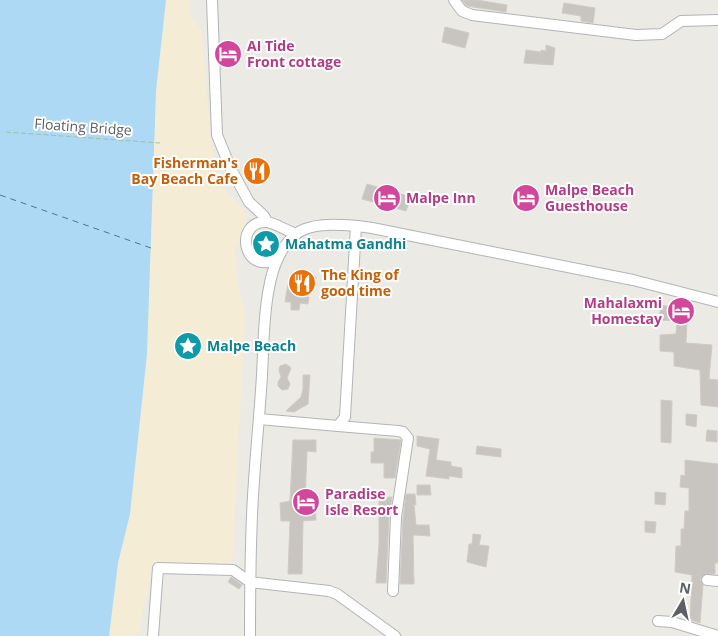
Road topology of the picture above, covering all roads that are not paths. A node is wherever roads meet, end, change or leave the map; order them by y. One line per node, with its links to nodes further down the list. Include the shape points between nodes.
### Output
1 (212, 0): 4 (street, via 217,135 249,202)
2 (454, 0): 3 (street, via 462,11 472,15 636,35 657,35 681,21)
3 (718, 20)
4 (267, 222): 6 (street); 9 (street, via 250,229 246,247 259,261)
5 (356, 226): 7 (street, via 342,224 309,228); 10 (street, via 633,280); 12 (street, via 345,417)
6 (279, 228): 7 (street); 8 (street)
7 (296, 234): 8 (street)
8 (285, 246): 9 (street)
9 (278, 258): 11 (street, via 269,287 263,327)
10 (718, 302)
11 (259, 419): 12 (street); 14 (street, via 253,482)
12 (338, 426): 16 (street, via 398,431 408,438 396,517)
13 (706, 580): 15 (street)
14 (250, 582): 18 (street, via 233,570 158,568); 19 (street); 20 (street, via 329,591)
15 (718, 582)
16 (392, 591)
17 (658, 622): 21 (street, via 672,622)
18 (153, 636)
19 (250, 636)
20 (394, 636)
21 (718, 636)

